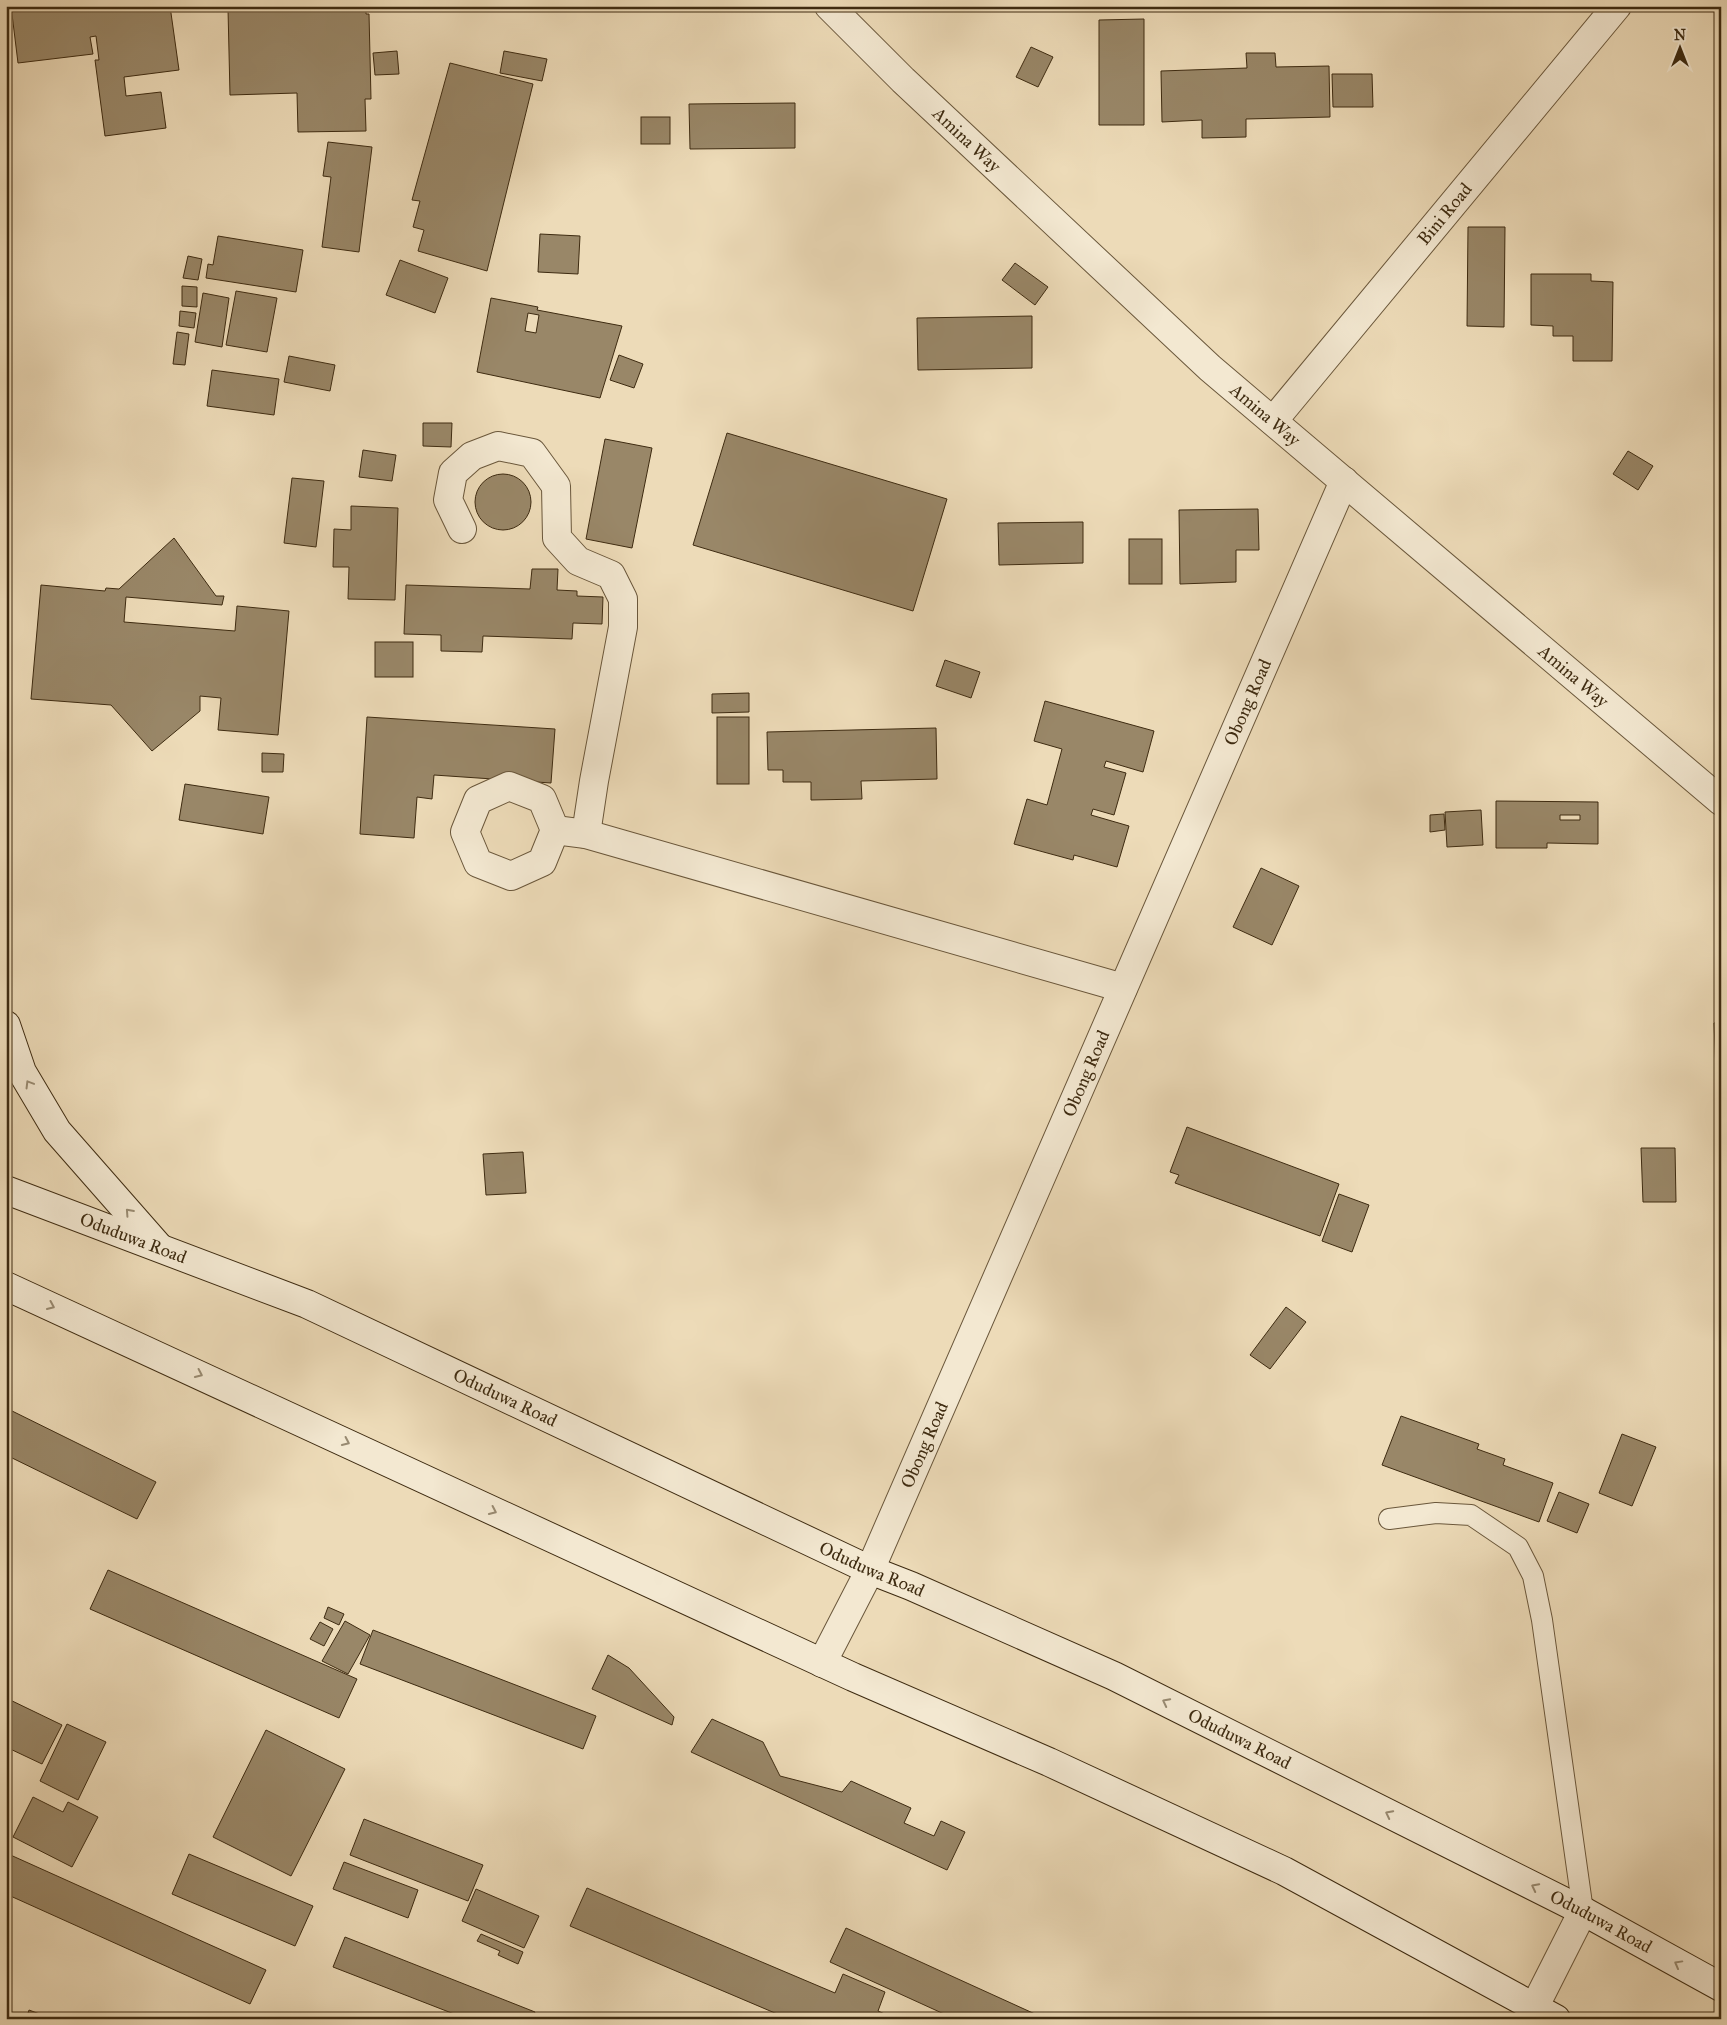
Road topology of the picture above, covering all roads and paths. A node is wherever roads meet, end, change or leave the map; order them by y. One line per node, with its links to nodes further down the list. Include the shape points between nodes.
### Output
1 (829, 6): 3 (street, Amina Way, via 903,80 1210,368)
2 (1617, 6): 3 (street, Bini Road)
3 (1273, 421): 4 (street, Amina Way)
4 (1344, 481): 6 (street, Amina Way); 9 (street, Obong Road)
5 (462, 530): 8 (street, via 448,500 453,473 472,456 498,446 532,453 556,486 558,538 578,561 611,575 623,599 623,627)
6 (1721, 801)
7 (555, 830): 8 (street)
8 (586, 834): 9 (street)
9 (1124, 988): 15 (street, Obong Road)
10 (6, 1025): 12 (street, one-way to 10, via 57,1131 22,1072)
11 (6, 1190): 12 (street, Oduduwa Road)
12 (161, 1248): 15 (street, Oduduwa Road, via 308,1304)
13 (6, 1286): 16 (street, one-way to 16)
14 (1389, 1519): 17 (lane, via 1436,1513 1471,1515 1518,1547 1533,1576)
15 (870, 1570): 16 (street, Obong Road); 17 (street, Oduduwa Road, one-way to 15, via 1114,1676)
16 (822, 1663): 19 (street, via 1048,1762 1284,1871)
17 (1583, 1911): 18 (street, Oduduwa Road, one-way to 17); 19 (street)
18 (1721, 1987)
19 (1541, 2015)

